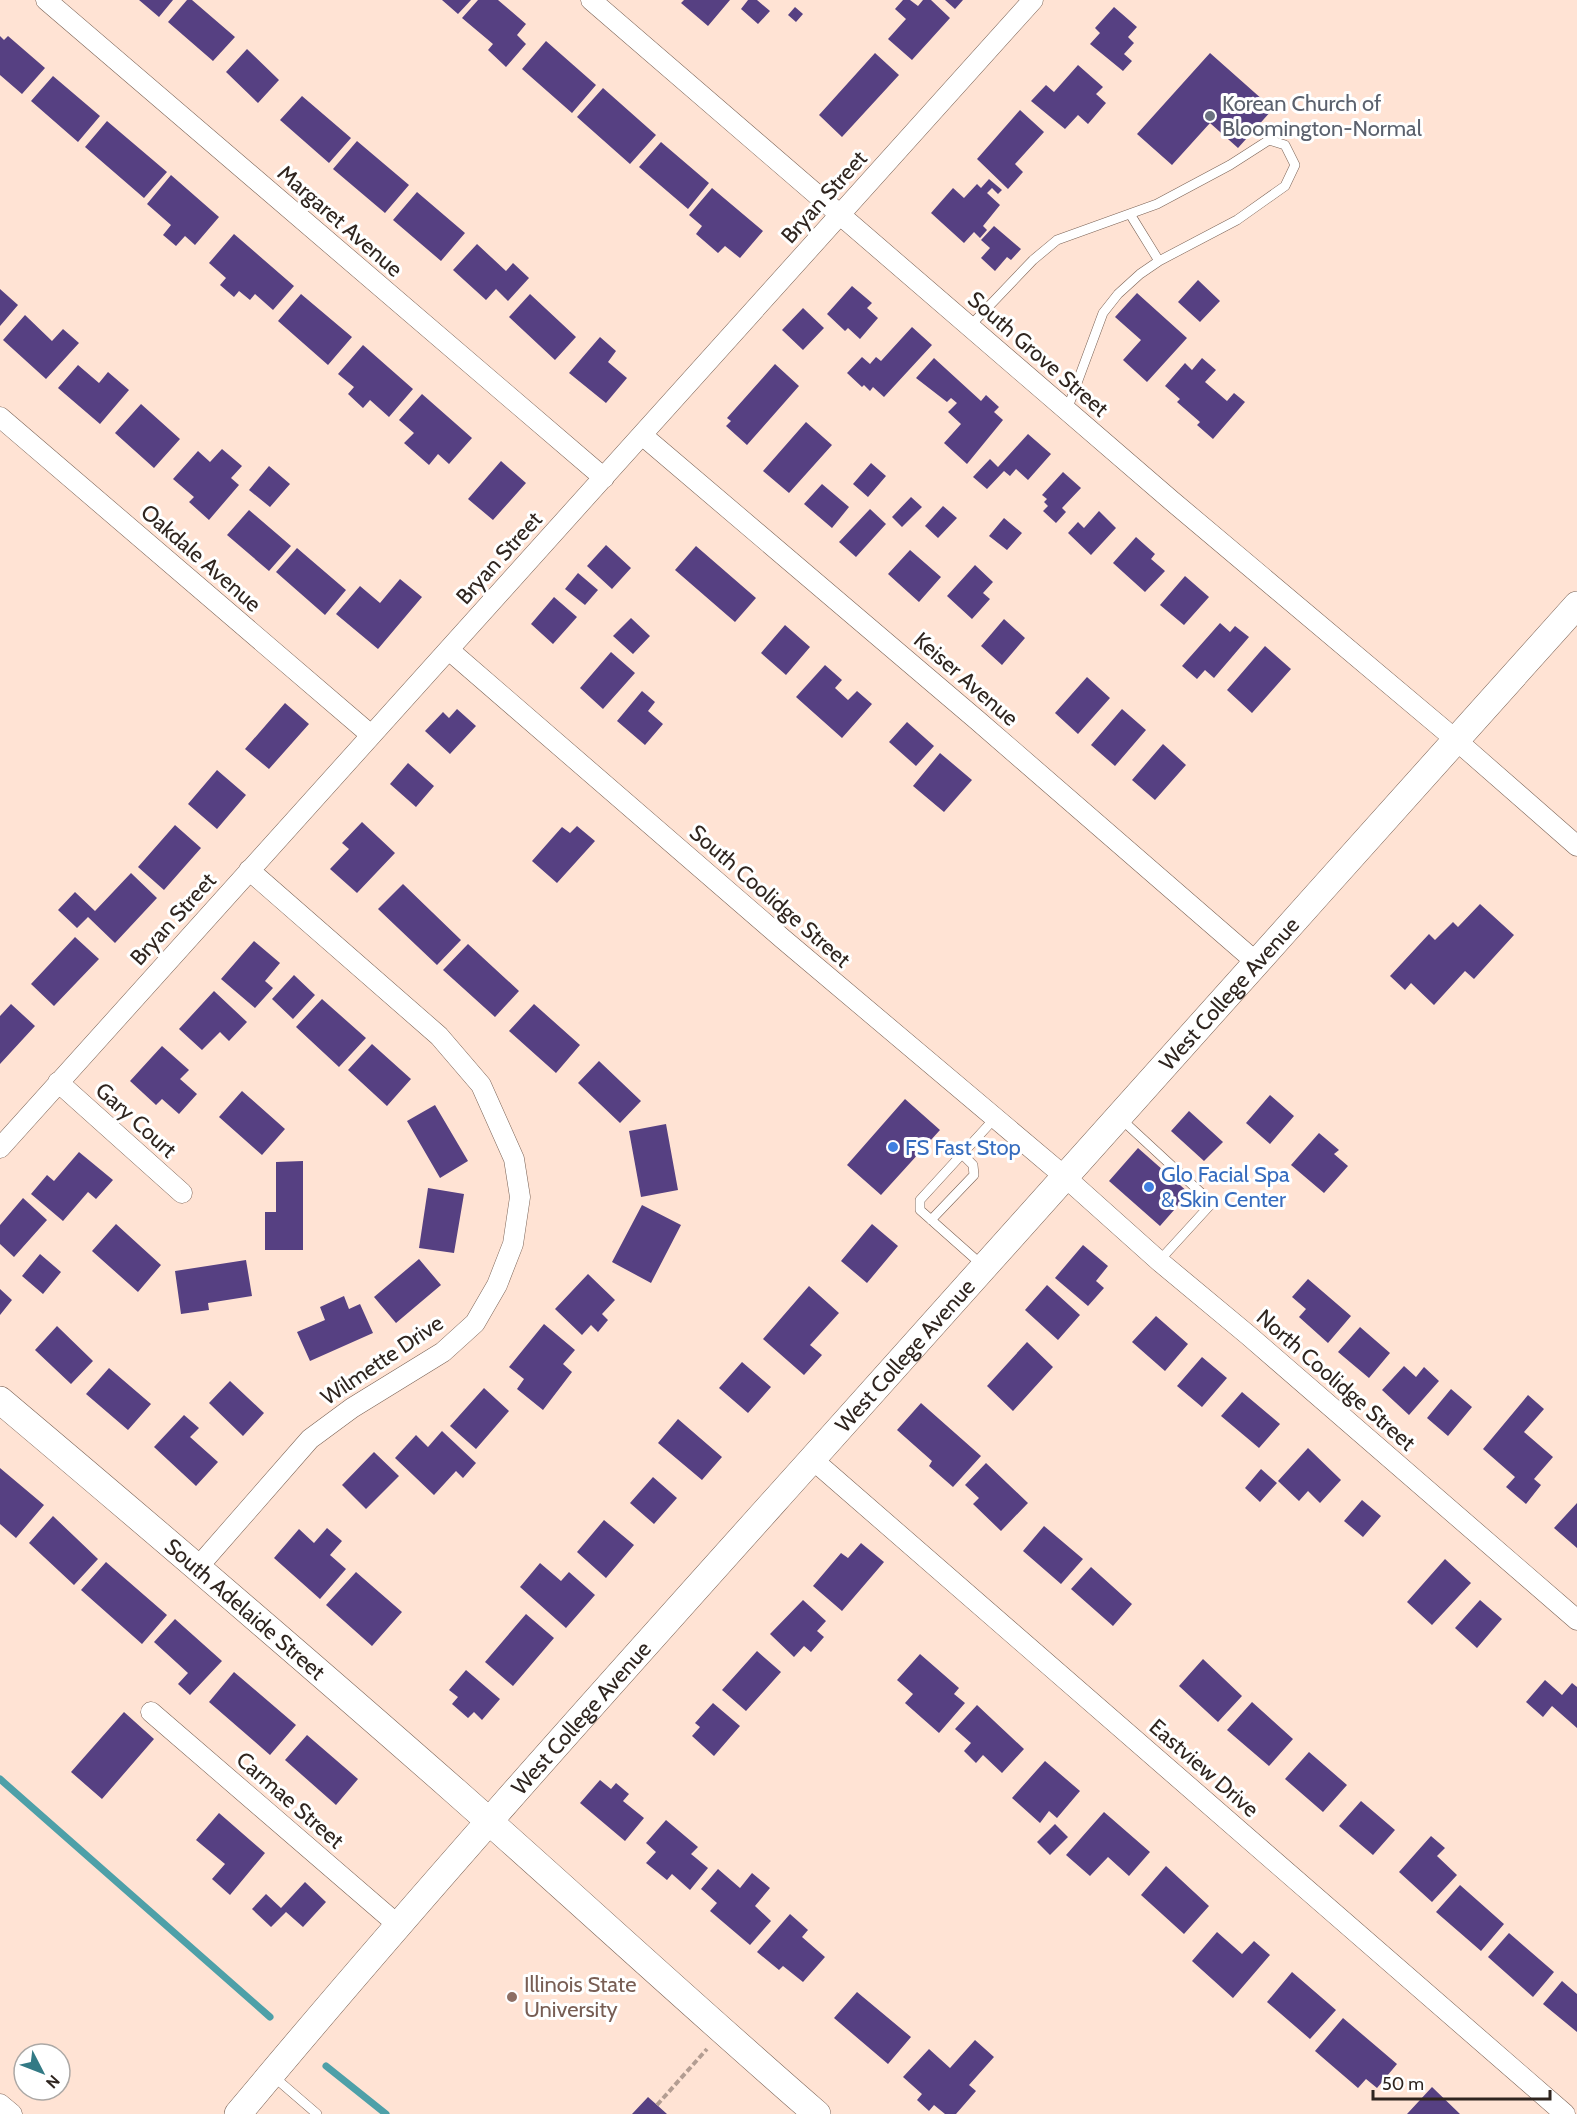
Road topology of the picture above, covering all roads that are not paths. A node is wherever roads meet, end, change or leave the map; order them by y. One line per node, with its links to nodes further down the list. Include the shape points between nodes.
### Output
1 (46, 0): 11 (street, Margaret Avenue)
2 (1033, 0): 4 (street, Bryan Street)
3 (603, 4): 4 (street, South Grove Street)
4 (840, 214): 7 (street, South Grove Street); 10 (street, Bryan Street)
5 (1130, 214): 6 (lane); 6 (lane, via 1157,204 1269,140 1285,145 1295,165 1285,186 1237,220); 7 (lane, via 1057,240)
6 (1159, 261): 8 (lane, via 1118,294 1102,313)
7 (970, 326): 8 (street, South Grove Street)
8 (1067, 410): 15 (street, South Grove Street)
9 (0, 417): 14 (street, Oakdale Avenue)
10 (642, 435): 11 (street, Bryan Street); 18 (street, Keiser Avenue)
11 (604, 478): 13 (street, Bryan Street)
12 (1577, 605): 15 (main road, West College Avenue)
13 (448, 650): 14 (street, Bryan Street); 21 (street, South Coolidge Street)
14 (371, 735): 17 (street, Bryan Street)
15 (1456, 740): 16 (street, South Grove Street); 18 (main road, West College Avenue)
16 (1577, 846)
17 (249, 870): 19 (street, Bryan Street); 31 (street, Wilmette Drive, via 439,1036 462,1061 481,1085 497,1118 514,1159 520,1197 513,1244 497,1285 475,1323 443,1352 352,1407 310,1439)
18 (1256, 962): 20 (main road, West College Avenue)
19 (58, 1082): 22 (street, Bryan Street); 25 (street, Gary Court)
20 (1118, 1116): 24 (main road, West College Avenue); 27 (lane, via 1212,1203)
21 (995, 1118): 23 (lane); 24 (street, South Coolidge Street)
22 (0, 1148)
23 (962, 1154): 26 (lane, via 920,1200 920,1210); 26 (lane, via 973,1165 974,1175)
24 (1064, 1176): 27 (street, North Coolidge Street); 28 (main road, West College Avenue)
25 (182, 1193)
26 (931, 1220): 28 (lane)
27 (1159, 1262): 32 (street, North Coolidge Street)
28 (983, 1266): 30 (main road, West College Avenue)
29 (0, 1400): 31 (main road, South Adelaide Street)
30 (812, 1459): 34 (main road, West College Avenue); 42 (street, Eastview Drive)
31 (198, 1567): 34 (main road, South Adelaide Street)
32 (1577, 1620)
33 (151, 1712): 35 (street, Carmae Street)
34 (488, 1822): 35 (main road, West College Avenue); 41 (main road, South Adelaide Street)
35 (398, 1925): 36 (main road, West College Avenue)
36 (271, 2074): 39 (main road, West College Avenue); 40 (lane)
37 (0, 2104): 38 (street)
38 (12, 2114)
39 (238, 2114)
40 (317, 2114)
41 (818, 2114)
42 (1565, 2114)

